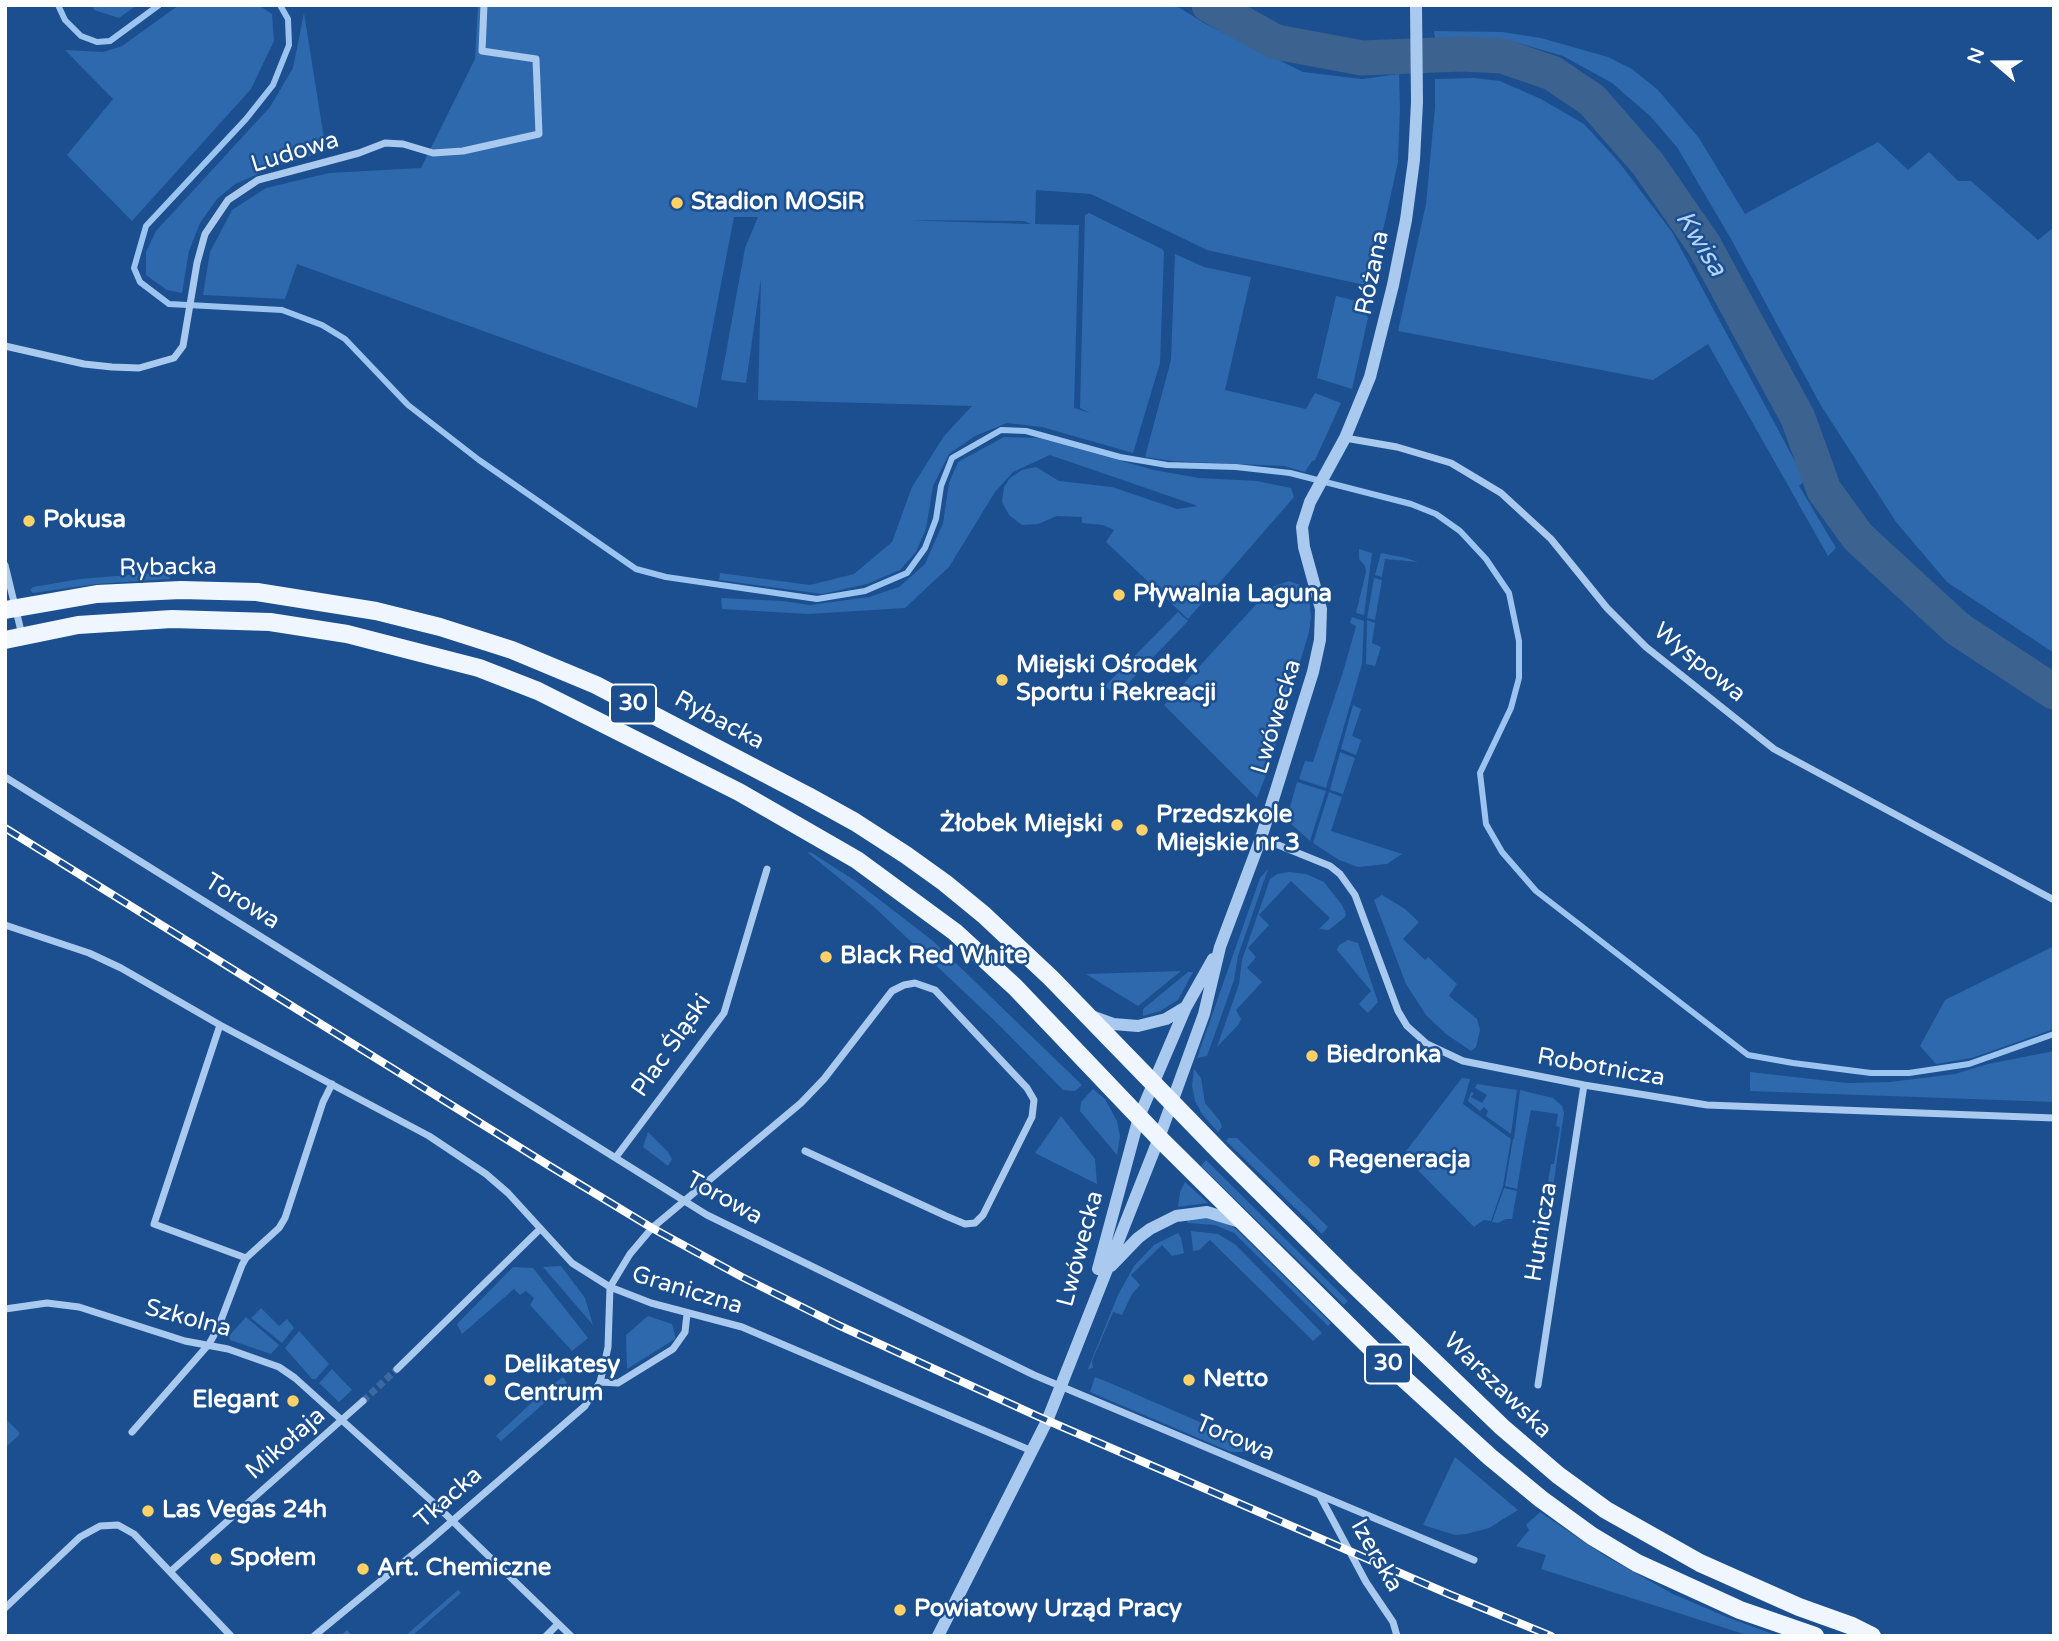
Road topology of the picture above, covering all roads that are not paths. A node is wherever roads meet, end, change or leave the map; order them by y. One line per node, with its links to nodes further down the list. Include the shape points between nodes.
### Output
1 (484, 5): 3 (street, Ludowa, via 482,51 536,59 539,134 433,153 385,143 258,180 228,200 205,234 189,324 174,358 139,368 84,364)
2 (1416, 5): 4 (street, Różana, via 1417,102 1409,196 1370,377)
3 (5, 346)
4 (1345, 438): 5 (street, Różana, via 1310,502); 12 (street, Wyspowa, via 1451,463 1501,493 1551,540 1646,647 1774,749)
5 (1301, 534): 10 (street, Lwówecka, via 1321,609 1320,640)
6 (5, 565): 7 (street)
7 (10, 608): 8 (street); 16 (main road, Rybacka / 30, via 142,591 257,592 376,611 512,650 596,685 855,822 954,891)
8 (14, 638): 22 (main road, Rybacka / 30, via 78,625 172,619 270,622 423,652 538,691 739,792 866,866 965,941)
9 (5, 777): 26 (street, Torowa)
10 (1262, 838): 14 (street, Lwówecka); 20 (street, Robotnicza, via 1340,874 1355,895 1398,1011 1427,1044 1489,1068)
11 (767, 869): 26 (street, Plac Śląski, via 724,1013)
12 (2054, 900)
13 (5, 925): 17 (street, Graniczna, via 111,963)
14 (1220, 947): 15 (street, Lwówecka); 21 (street, Lwówecka, via 1204,1014)
15 (1186, 1007): 16 (street, via 1166,1019 1138,1026 1113,1024); 18 (street, Lwówecka)
16 (1083, 1013): 18 (main road, Rybacka / 30)
17 (220, 1025): 19 (street, Graniczna); 30 (street, via 153,1224)
18 (1152, 1082): 21 (main road, Warszawska / 30); 22 (street, Lwówecka)
19 (332, 1084): 29 (street, Graniczna, via 464,1158 508,1193); 30 (street, via 285,1218 273,1236)
20 (1584, 1085): 23 (street, Robotnicza, via 1707,1105); 39 (street, Hutnicza)
21 (1172, 1104): 24 (street, Lwówecka); 58 (main road, Warszawska / 30, via 1502,1427 1558,1475 1606,1510 1690,1557)
22 (1139, 1117): 24 (main road, 30); 35 (street, Lwówecka)
23 (2054, 1118)
24 (1159, 1138): 28 (main road, 30); 31 (street, Lwówecka)
25 (806, 1150): 27 (street, via 965,1224 975,1223 1032,1117 1034,1100 936,990 915,983 898,987 801,1104)
26 (616, 1157): 27 (street, Torowa)
27 (684, 1201): 32 (street, via 630,1254); 40 (street, Torowa, via 743,1234)
28 (1248, 1225): 31 (street, via 1207,1212 1177,1216 1138,1238); 57 (main road, 30, via 1425,1399 1541,1499 1637,1563 1728,1605)
29 (540, 1229): 32 (street, Graniczna, via 572,1263); 37 (street)
30 (247, 1258): 36 (street)
31 (1102, 1278): 35 (street, Lwówecka)
32 (610, 1287): 34 (street, Graniczna); 38 (street, Tkacka, via 608,1347)
33 (5, 1309): 36 (street, Szkolna, via 47,1303 79,1307 185,1341)
34 (687, 1314): 38 (street, via 685,1332 673,1349 618,1383); 44 (street, Graniczna, via 742,1327)
35 (1082, 1330): 40 (street, Lwówecka)
36 (209, 1344): 42 (street, Szkolna, via 279,1367); 43 (street)
37 (397, 1369)
38 (600, 1382): 46 (street, Tkacka, via 585,1406)
39 (1538, 1385)
40 (1060, 1386): 44 (street, Lwówecka); 45 (street, Torowa)
41 (363, 1401): 42 (street, Mikołaja)
42 (342, 1420): 46 (street, Szkolna); 48 (street, Mikołaja)
43 (132, 1432)
44 (1033, 1452): 55 (street, Lwówecka)
45 (1320, 1496): 47 (street, Torowa); 56 (street, Izerska)
46 (451, 1521): 50 (street, Szkolna); 52 (street, Tkacka)
47 (1474, 1560)
48 (171, 1571): 49 (street, via 127,1528 100,1526 80,1536); 51 (street)
49 (5, 1608)
50 (558, 1624): 53 (street); 54 (street, Szkolna)
51 (231, 1636)
52 (314, 1636)
53 (546, 1636)
54 (571, 1636)
55 (938, 1636)
56 (1397, 1636)
57 (1815, 1636)
58 (1872, 1636)

